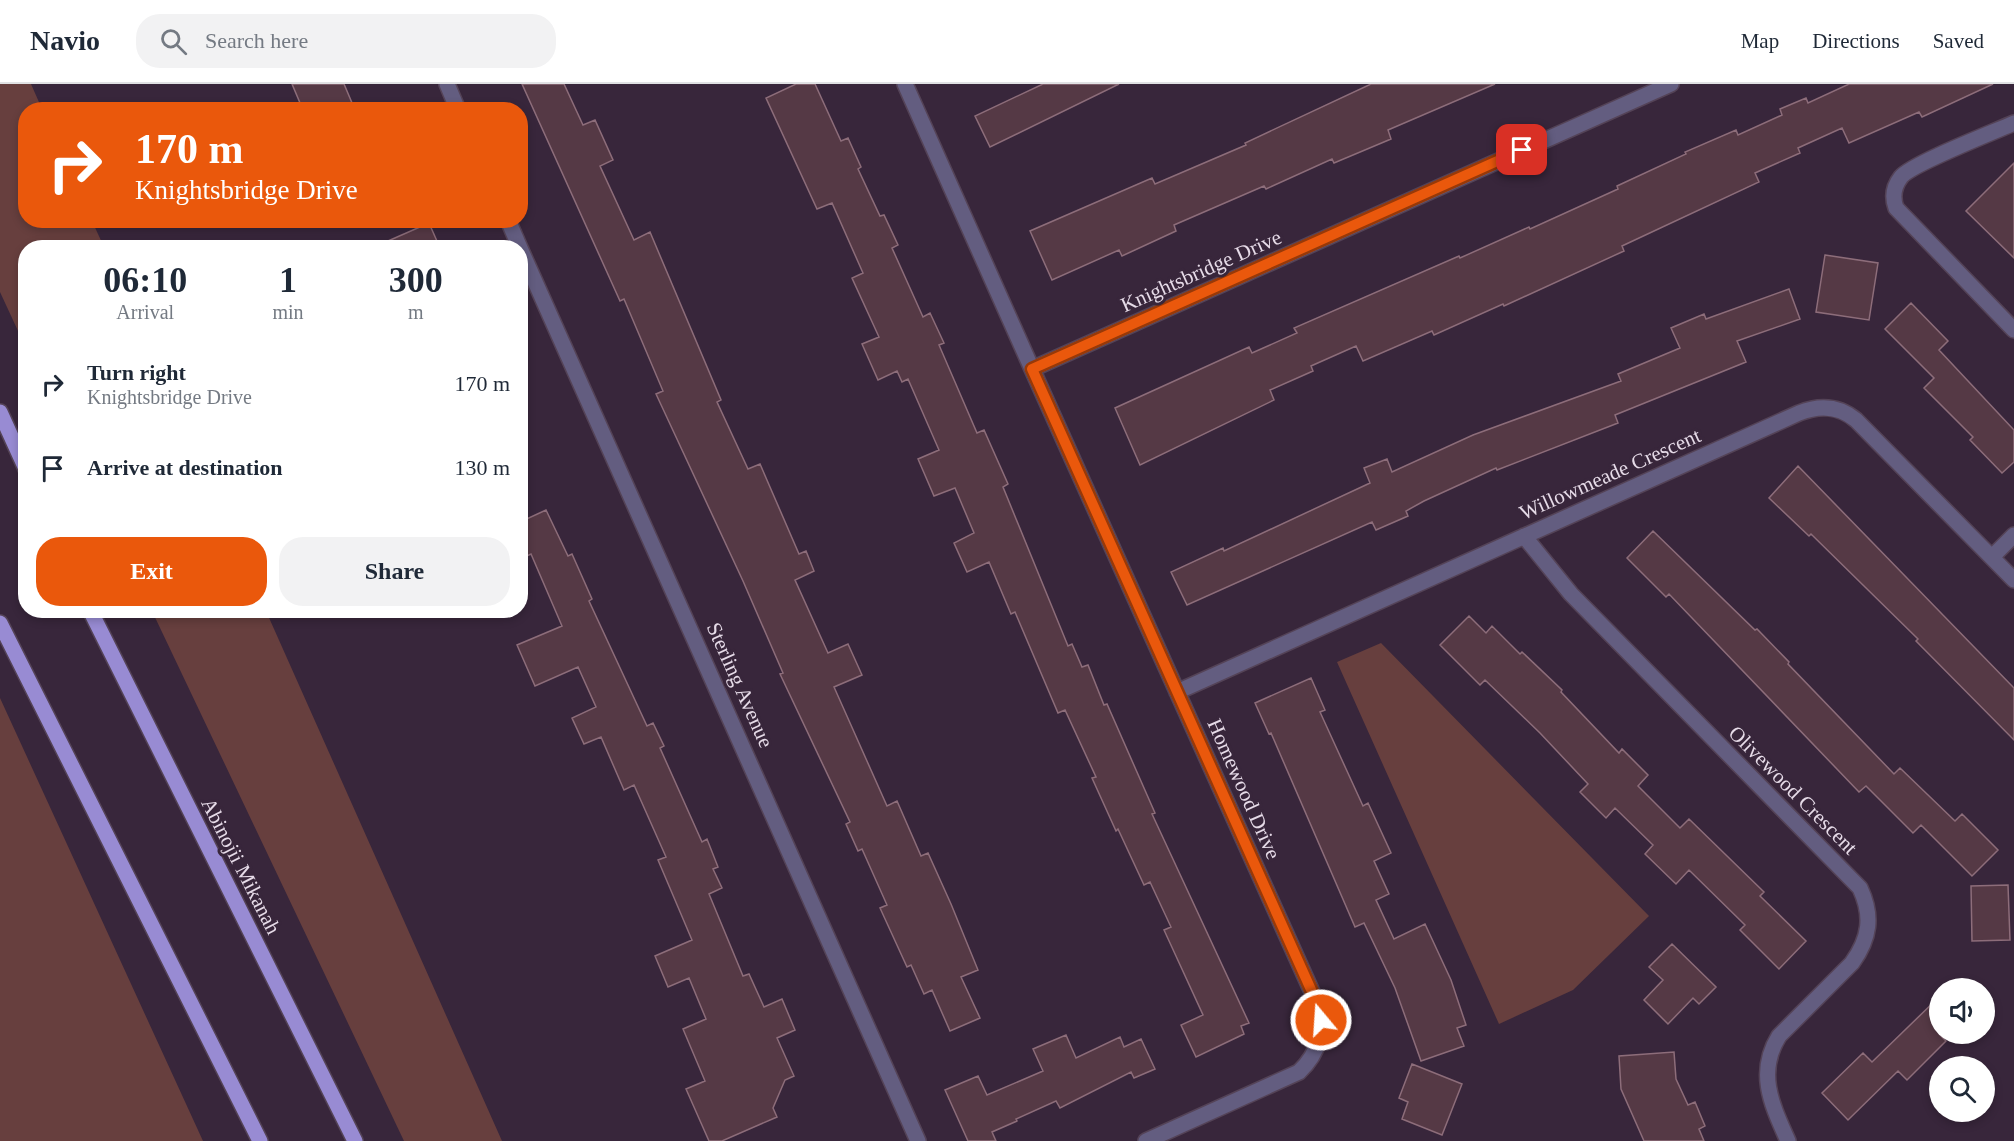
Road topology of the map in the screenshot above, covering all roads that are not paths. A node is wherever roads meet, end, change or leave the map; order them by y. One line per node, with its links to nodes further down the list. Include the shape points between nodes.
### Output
1 (447, 84): 4 (street)
2 (905, 84): 8 (street)
3 (1671, 84): 8 (street, Knightsbridge Drive)
4 (455, 102)
5 (2014, 123): 7 (street, via 1907,171 1895,188 1893,200 1896,208)
6 (528, 266): 20 (street, Sterling Avenue)
7 (2014, 330)
8 (1032, 369): 17 (street, Homewood Drive)
9 (0, 412): 10 (main road)
10 (18, 451)
11 (2014, 535): 13 (street)
12 (1524, 536): 13 (street, Willowmeade Crescent, via 1798,413 1822,407 1848,412); 17 (street, Willowmeade Crescent); 22 (street, Olivewood Crescent, via 1571,594 1860,888 1868,905 1869,923 1862,948 1852,963 1779,1036 1771,1049 1766,1069 1771,1102)
13 (1992, 557): 14 (street, Willowmeade Crescent)
14 (2014, 580)
15 (94, 618): 19 (main road, Abinojii Mikanah)
16 (0, 623): 18 (main road)
17 (1177, 692): 21 (street, Homewood Drive, via 1317,1003 1321,1037 1310,1062 1299,1072)
18 (260, 1141)
19 (355, 1141)
20 (918, 1141)
21 (1146, 1141)
22 (1788, 1141)

